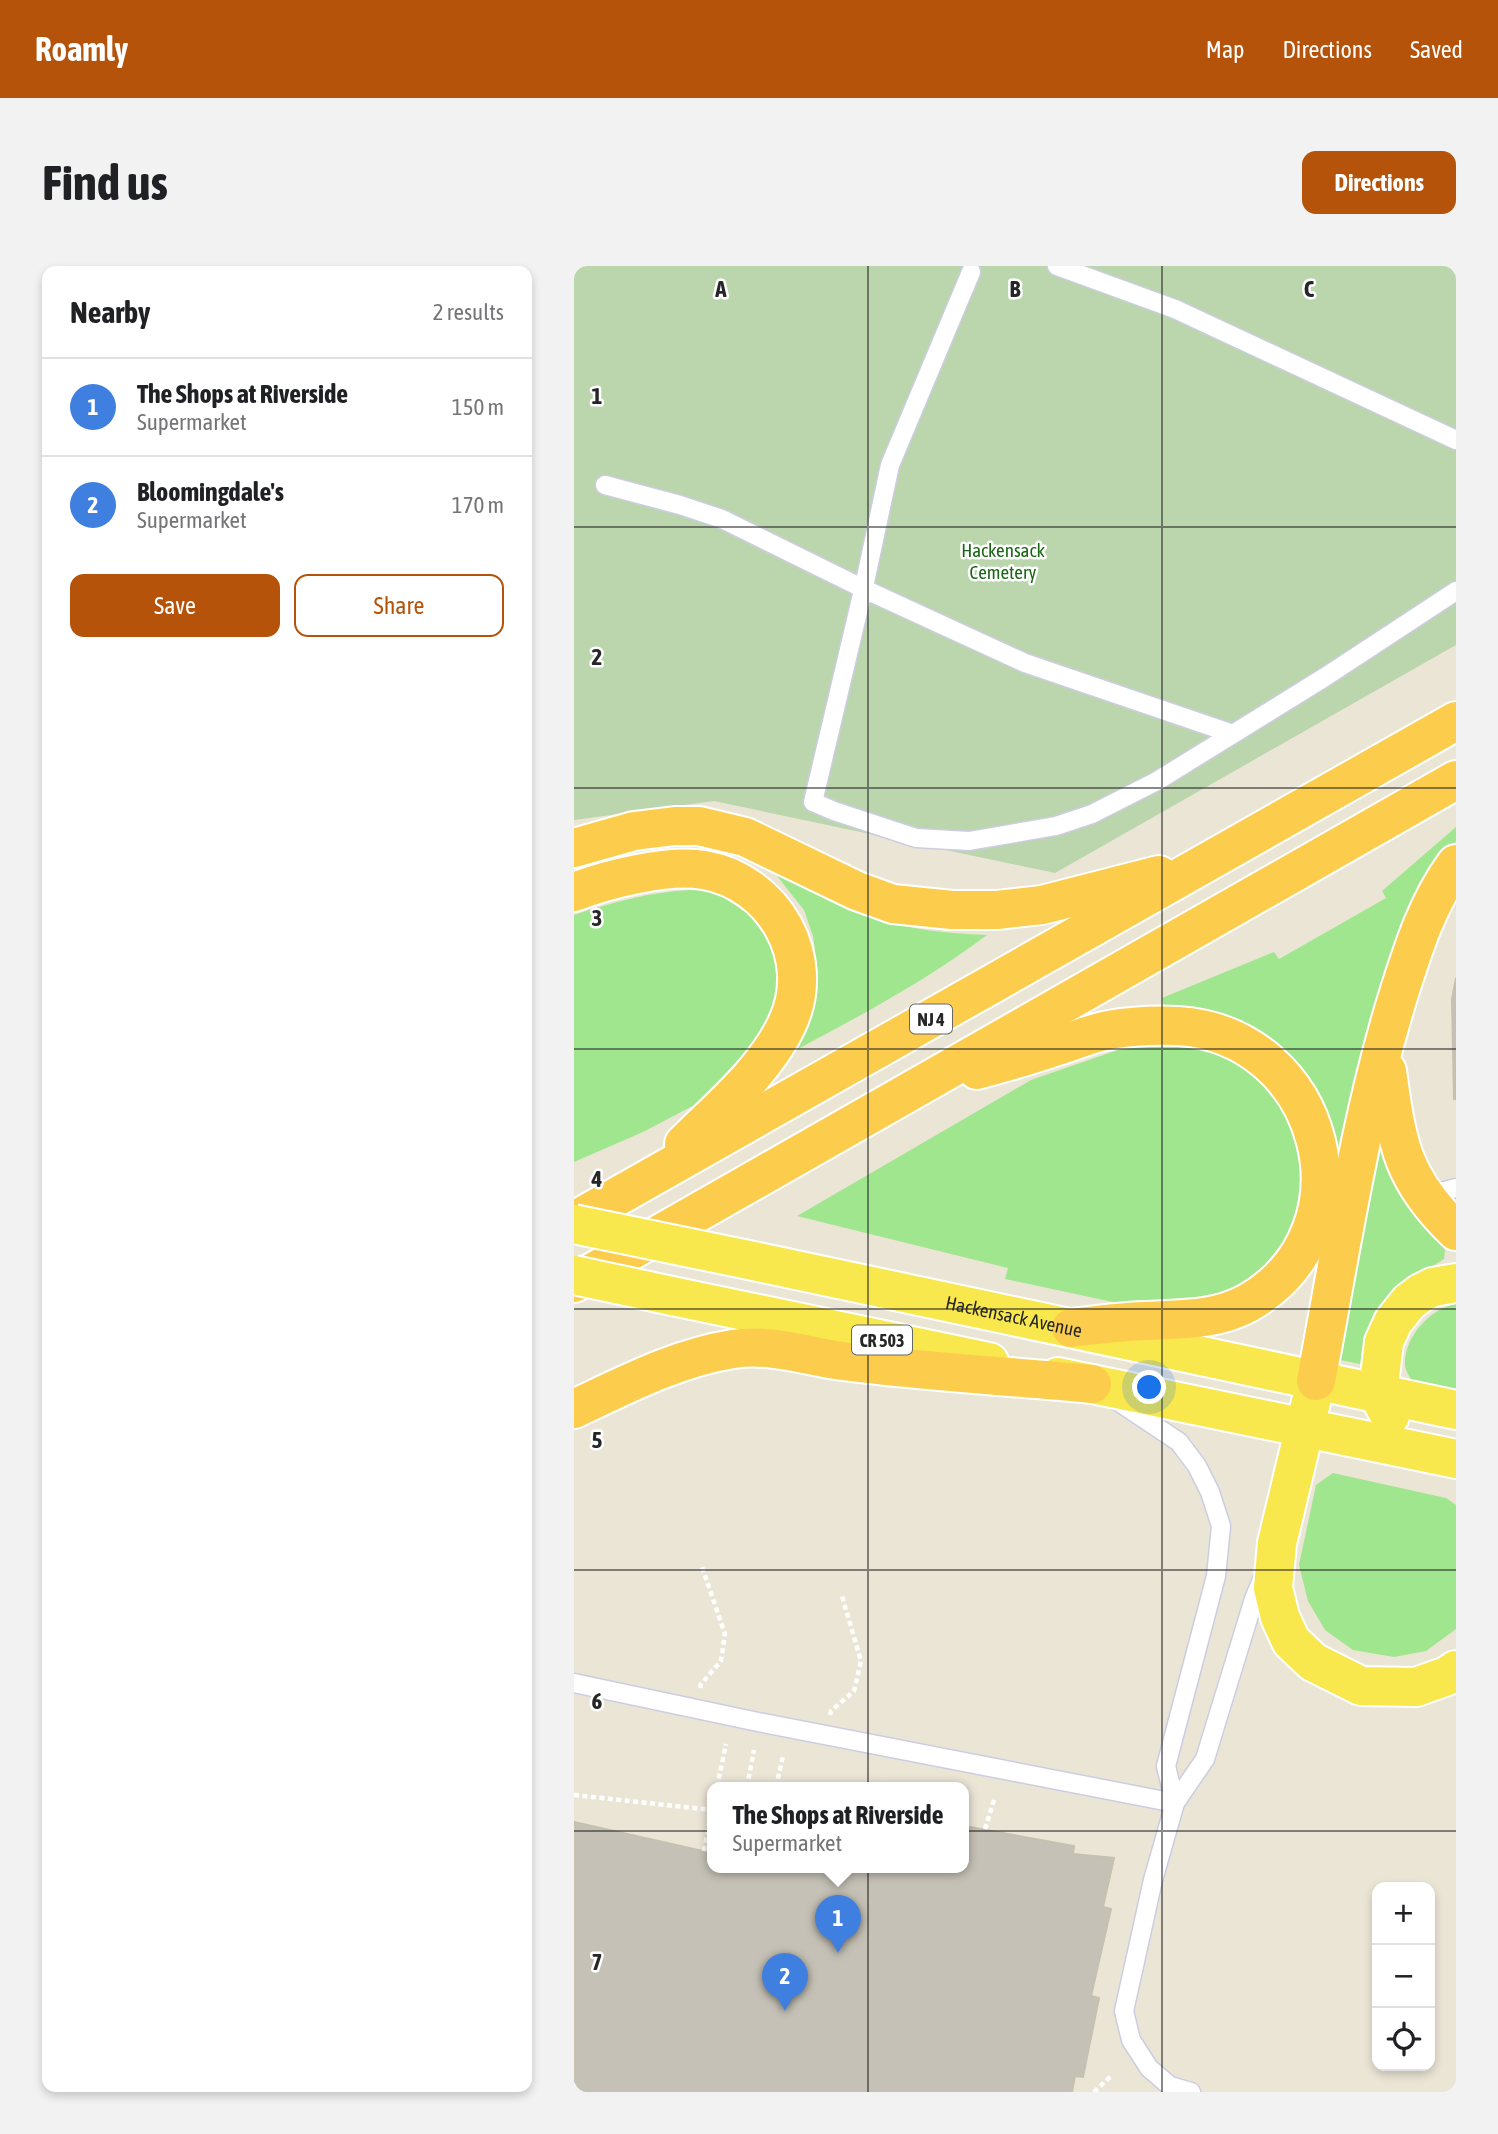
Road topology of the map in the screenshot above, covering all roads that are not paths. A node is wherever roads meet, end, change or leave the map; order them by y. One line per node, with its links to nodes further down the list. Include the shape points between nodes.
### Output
1 (1057, 266): 3 (lane, via 1175,309)
2 (972, 268): 5 (lane, via 890,465)
3 (1456, 440)
4 (605, 485): 5 (lane, via 722,519)
5 (864, 589): 8 (lane, via 1025,663); 8 (lane, via 813,802 835,811 916,838 969,841 1056,825 1093,814)
6 (1456, 590): 8 (lane)
7 (1456, 721): 11 (highway, NJ 4)
8 (1233, 734)
9 (1456, 780): 15 (highway)
10 (574, 848): 11 (highway, via 634,831 699,826 745,837 893,904 952,910 1042,905)
11 (1212, 861): 16 (highway, NJ 4)
12 (1456, 864): 14 (highway, via 1424,919)
13 (574, 892): 16 (highway, via 648,873 705,870 737,880 757,893 794,947 796,996 775,1046 742,1086)
14 (1383, 1044): 17 (highway, via 1398,1140 1410,1174); 24 (highway)
15 (921, 1085): 21 (highway); 23 (highway, via 1108,1030 1180,1026 1209,1031 1258,1052 1278,1069 1306,1110 1317,1140 1318,1203 1297,1258 1272,1288 1217,1315)
16 (650, 1178): 18 (highway, NJ 4)
17 (1439, 1191): 19 (highway)
18 (574, 1222): 23 (main road, Hackensack Avenue, bridge)
19 (1456, 1231)
20 (574, 1275): 25 (main road, CR 503, bridge)
21 (574, 1283)
22 (1456, 1283): 26 (main road, via 1421,1293 1394,1322 1384,1342)
23 (1070, 1328): 24 (main road, Hackensack Avenue)
24 (1316, 1381): 26 (main road, Hackensack Avenue); 29 (main road)
25 (1092, 1384): 27 (highway, via 736,1348 667,1366); 29 (main road, CR 503); 36 (lane, via 1179,1442 1197,1466 1222,1526 1216,1576 1166,1766)
26 (1378, 1394): 28 (main road, Hackensack Avenue); 30 (main road)
27 (574, 1409)
28 (1456, 1410)
29 (1305, 1428): 30 (main road, CR 503); 33 (main road)
30 (1408, 1450): 31 (main road, CR 503); 32 (main road)
31 (1456, 1459)
32 (1456, 1484)
33 (1278, 1543): 34 (main road, via 1273,1588 1280,1617 1291,1641 1313,1662 1361,1686 1416,1687); 36 (lane, via 1254,1599 1205,1759)
34 (1456, 1670)
35 (574, 1683): 36 (lane)
36 (1175, 1803): 37 (lane, via 1124,2011 1131,2040 1149,2068 1170,2086)
37 (1191, 2092)

